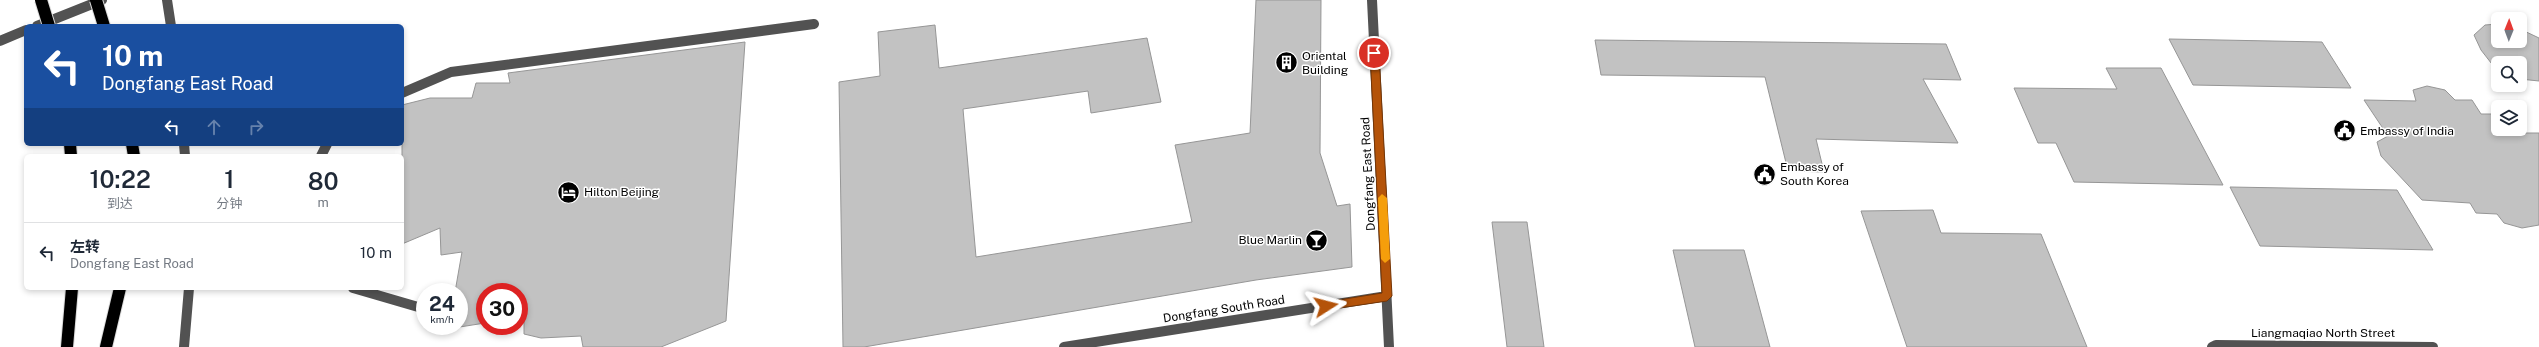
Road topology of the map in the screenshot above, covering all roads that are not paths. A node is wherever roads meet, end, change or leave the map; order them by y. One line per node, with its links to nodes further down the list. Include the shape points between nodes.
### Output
1 (41, 0): 7 (highway, bridge)
2 (96, 0): 8 (highway, bridge)
3 (102, 0): 6 (street)
4 (168, 0): 9 (street)
5 (1372, 0): 18 (street, Dongfang East Road)
6 (42, 24)
7 (48, 24)
8 (103, 24)
9 (171, 24)
10 (814, 24): 13 (street, via 451,72)
11 (24, 31): 12 (street)
12 (0, 41)
13 (404, 92)
14 (72, 290): 20 (highway)
15 (120, 290): 21 (highway)
16 (189, 290): 22 (street)
17 (360, 290): 19 (street)
18 (1387, 296): 23 (street, Dongfang South Road); 24 (street, Dongfang East Road)
19 (416, 306)
20 (68, 347)
21 (106, 347)
22 (184, 347)
23 (1064, 347)
24 (1389, 347)
25 (2212, 347): 26 (street, Liangmaqiao North Street)
26 (2433, 347)

